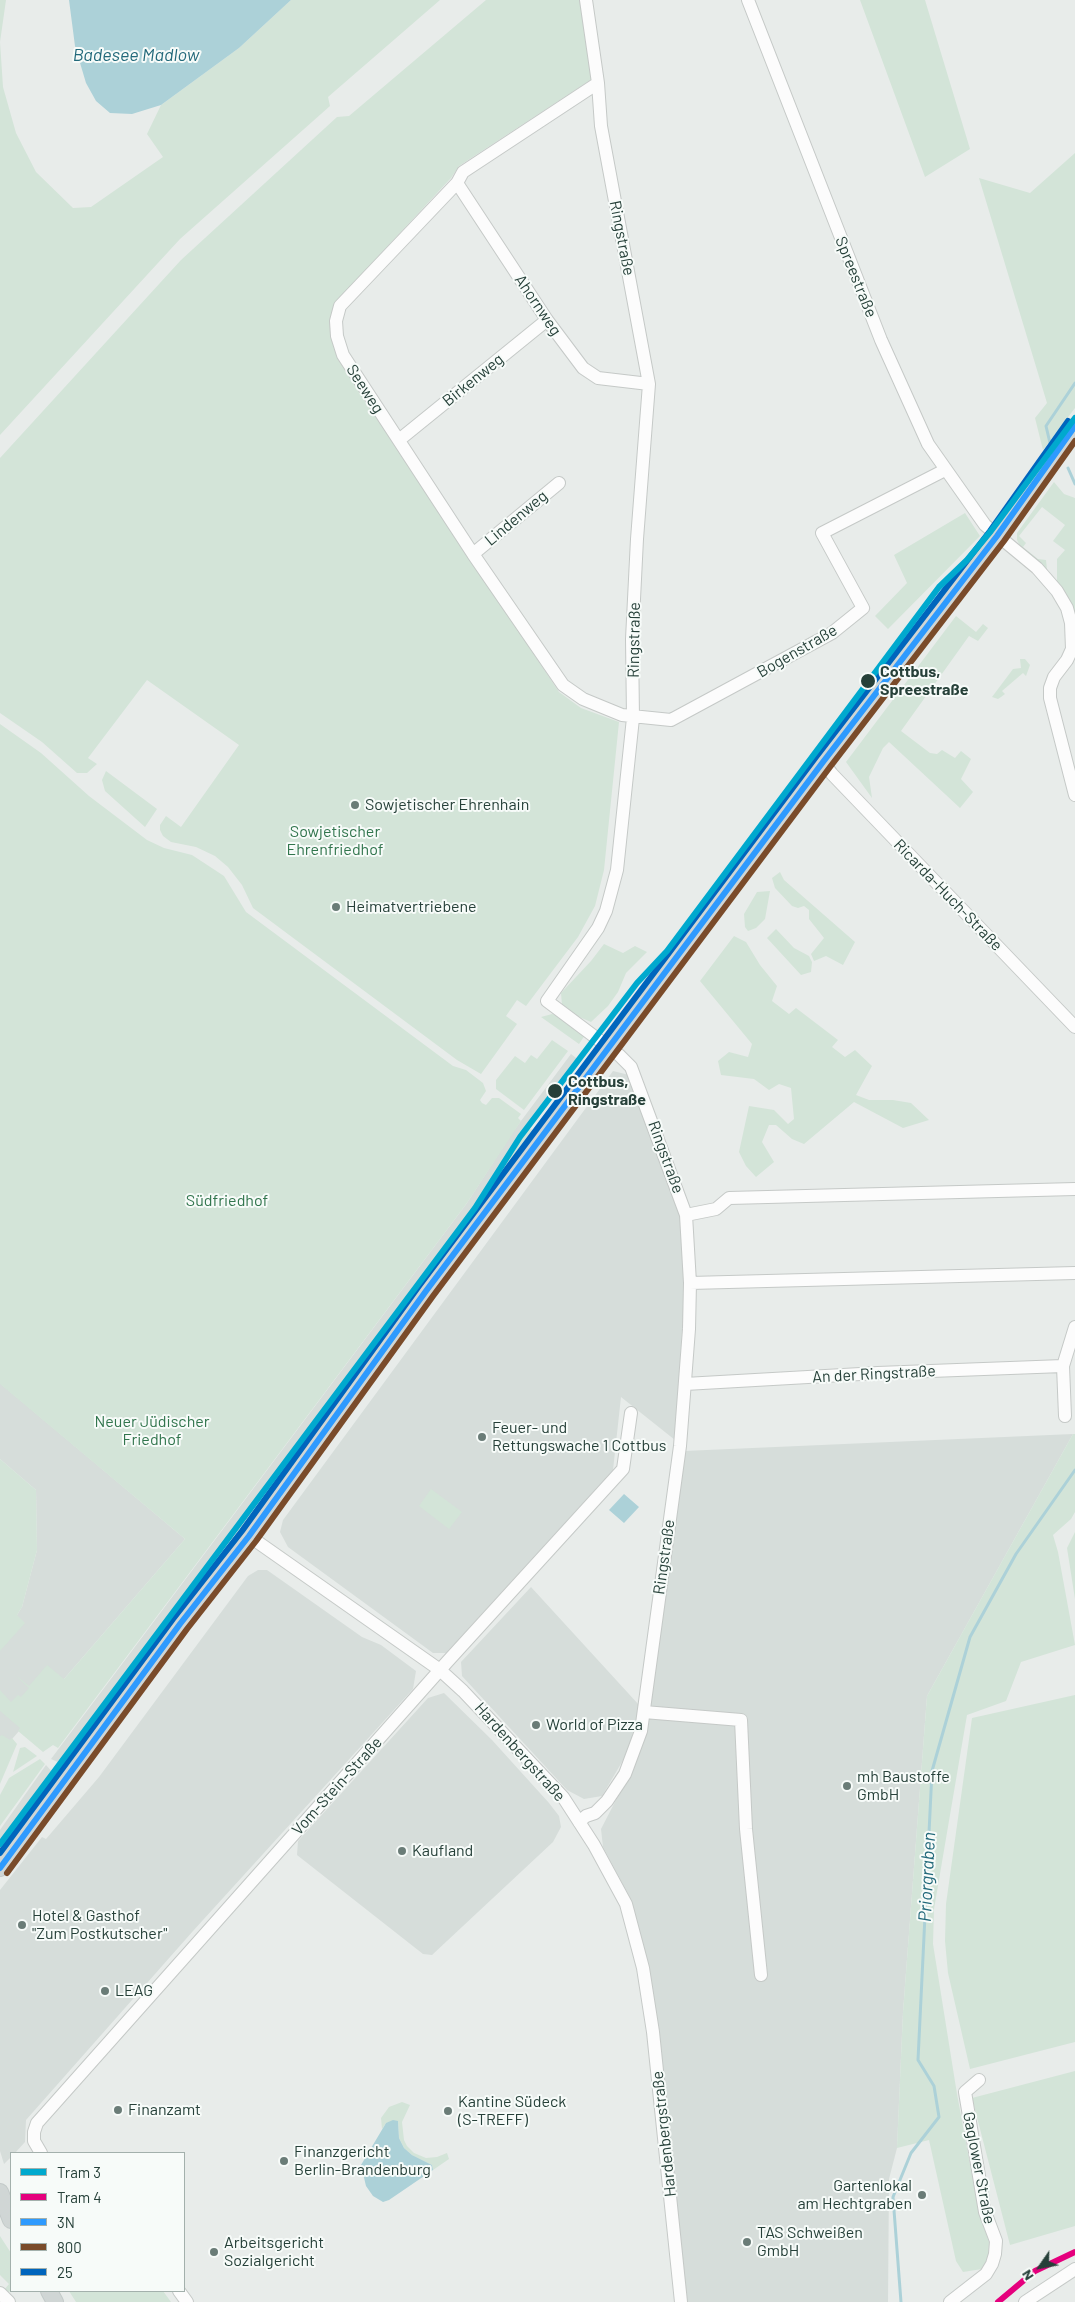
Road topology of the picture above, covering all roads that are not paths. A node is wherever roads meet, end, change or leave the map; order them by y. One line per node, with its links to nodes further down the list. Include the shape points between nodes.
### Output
1 (586, 0): 3 (street, Ringstraße)
2 (748, 0): 9 (street, Spreestraße, via 885,348 928,444)
3 (598, 83): 4 (street, Seeweg, via 464,172); 6 (street, Ringstraße, via 601,126)
4 (457, 183): 5 (street, Ahornweg); 8 (street, Seeweg, via 340,306 336,321 343,354)
5 (547, 320): 6 (street, Ahornweg, via 584,368 598,378); 8 (street, Birkenweg)
6 (649, 384): 13 (street, Ringstraße, via 632,630)
7 (1075, 426): 11 (main road)
8 (399, 440): 12 (street, Seeweg)
9 (945, 470): 11 (street, Spreestraße, via 985,525); 13 (street, Bogenstraße, via 822,533 863,608 832,633 671,720)
10 (559, 483): 12 (street, Lindenweg)
11 (997, 536): 14 (main road); 15 (street, Spreestraße, via 1037,568 1067,608 1072,649 1054,677 1050,698)
12 (473, 554): 13 (street, Seeweg, via 563,685 582,699)
13 (634, 718): 17 (street, Ringstraße, via 617,870 606,911 589,943 547,1001)
14 (823, 762): 16 (street, Ricarda-Huch-Straße); 17 (main road)
15 (1075, 796)
16 (1075, 1027)
17 (610, 1047): 19 (street, Ringstraße, via 632,1067); 27 (main road, via 422,1297)
18 (1075, 1189): 19 (street, Ringstraße, via 729,1198 716,1209)
19 (686, 1215): 21 (street, Ringstraße)
20 (1075, 1273): 21 (street)
21 (690, 1283): 24 (street, Ringstraße)
22 (1075, 1327): 23 (street)
23 (1063, 1366): 24 (street, An der Ringstraße); 26 (street)
24 (684, 1384): 29 (street, Ringstraße, via 680,1446)
25 (630, 1413): 28 (street, Vom-Stein-Straße, via 623,1468)
26 (1066, 1416)
27 (249, 1536): 28 (street, Hardenbergstraße); 31 (main road)
28 (440, 1670): 30 (street, Hardenbergstraße, via 563,1797); 34 (street, Vom-Stein-Straße, via 37,2123 34,2141)
29 (644, 1712): 30 (street, Ringstraße, via 625,1774 607,1801 595,1813 586,1816); 32 (street, via 741,1720 746,1829)
30 (582, 1826): 42 (street, Hardenbergstraße, via 626,1904 643,1968 653,2032)
31 (0, 1868)
32 (761, 1975)
33 (979, 2080): 43 (street, Gaglower Straße, via 964,2092 985,2212 996,2241 995,2254 986,2274)
34 (40, 2152)
35 (0, 2192): 36 (main road)
36 (10, 2217)
37 (0, 2219): 38 (main road)
38 (10, 2232)
39 (1075, 2269): 44 (street)
40 (0, 2293): 41 (street)
41 (9, 2302)
42 (681, 2302)
43 (950, 2302)
44 (1025, 2302)

